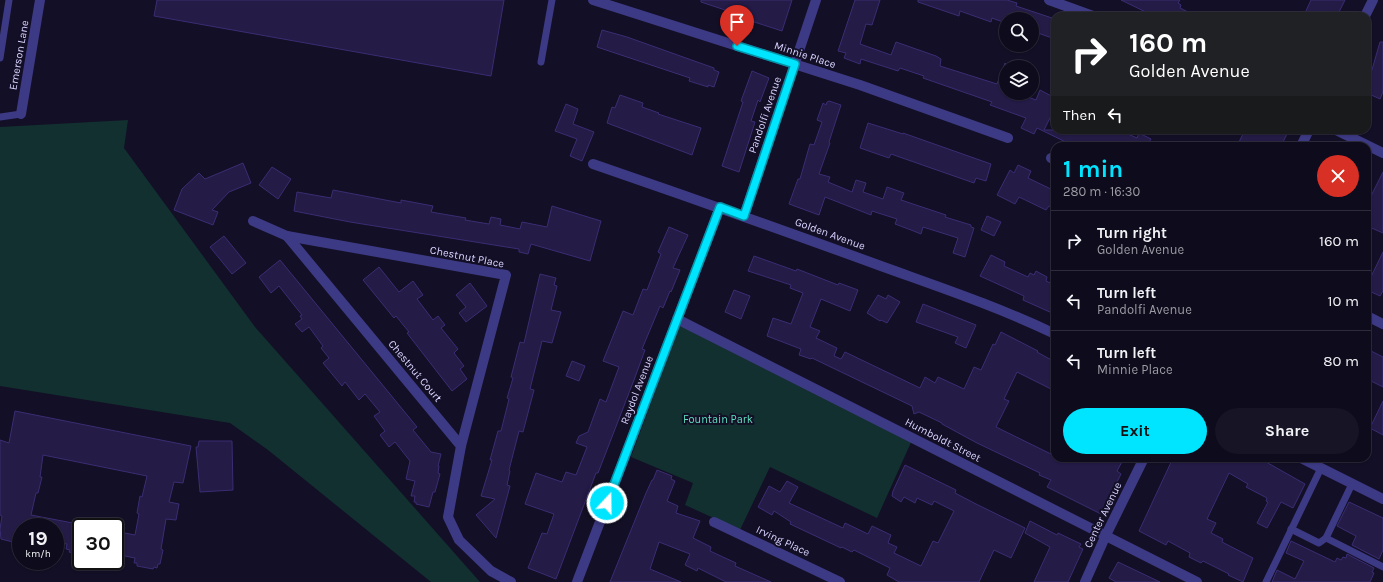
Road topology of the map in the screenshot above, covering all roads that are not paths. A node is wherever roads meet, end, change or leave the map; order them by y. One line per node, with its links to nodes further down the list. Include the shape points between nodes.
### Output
1 (8, 0): 10 (lane)
2 (40, 0): 13 (street, Emerson Lane)
3 (552, 0): 11 (lane)
4 (593, 0): 12 (street, Minnie Place)
5 (816, 0): 12 (street, Pandolfi Avenue)
6 (1049, 0): 8 (street)
7 (1373, 0): 9 (street)
8 (1082, 12)
9 (1367, 12)
10 (0, 58)
11 (540, 62)
12 (795, 64): 16 (street, Minnie Place); 22 (street, Pandolfi Avenue)
13 (21, 114): 14 (lane)
14 (0, 117)
15 (1344, 134): 17 (street)
16 (1008, 138)
17 (1361, 142)
18 (1371, 147): 19 (street)
19 (1383, 153)
20 (593, 164): 21 (street, Golden Avenue)
21 (720, 207): 22 (street, Golden Avenue); 26 (street, Raydol Avenue)
22 (744, 216): 28 (street, Golden Avenue, via 949,291)
23 (253, 221): 24 (street, Chestnut Place)
24 (287, 236): 29 (street, Chestnut Court); 29 (street, Chestnut Place, via 506,275)
25 (1371, 318): 27 (street)
26 (677, 319): 37 (street, Humboldt Street); 41 (street, Raydol Avenue)
27 (1383, 324)
28 (1051, 332)
29 (461, 446): 40 (street, via 448,517 459,540 491,571)
30 (1142, 462): 37 (street, Center Avenue)
31 (1310, 462): 32 (street)
32 (1321, 468): 33 (street); 36 (lane)
33 (1352, 484): 34 (street); 38 (lane)
34 (1383, 499)
35 (714, 522): 42 (street, Irving Place)
36 (1291, 529): 38 (lane, via 1319,543); 45 (lane)
37 (1106, 535): 43 (street, Center Avenue); 44 (street, Humboldt Street)
38 (1326, 538): 39 (lane)
39 (1383, 568)
40 (511, 582)
41 (577, 582)
42 (840, 582)
43 (1085, 582)
44 (1198, 582)
45 (1266, 582)

